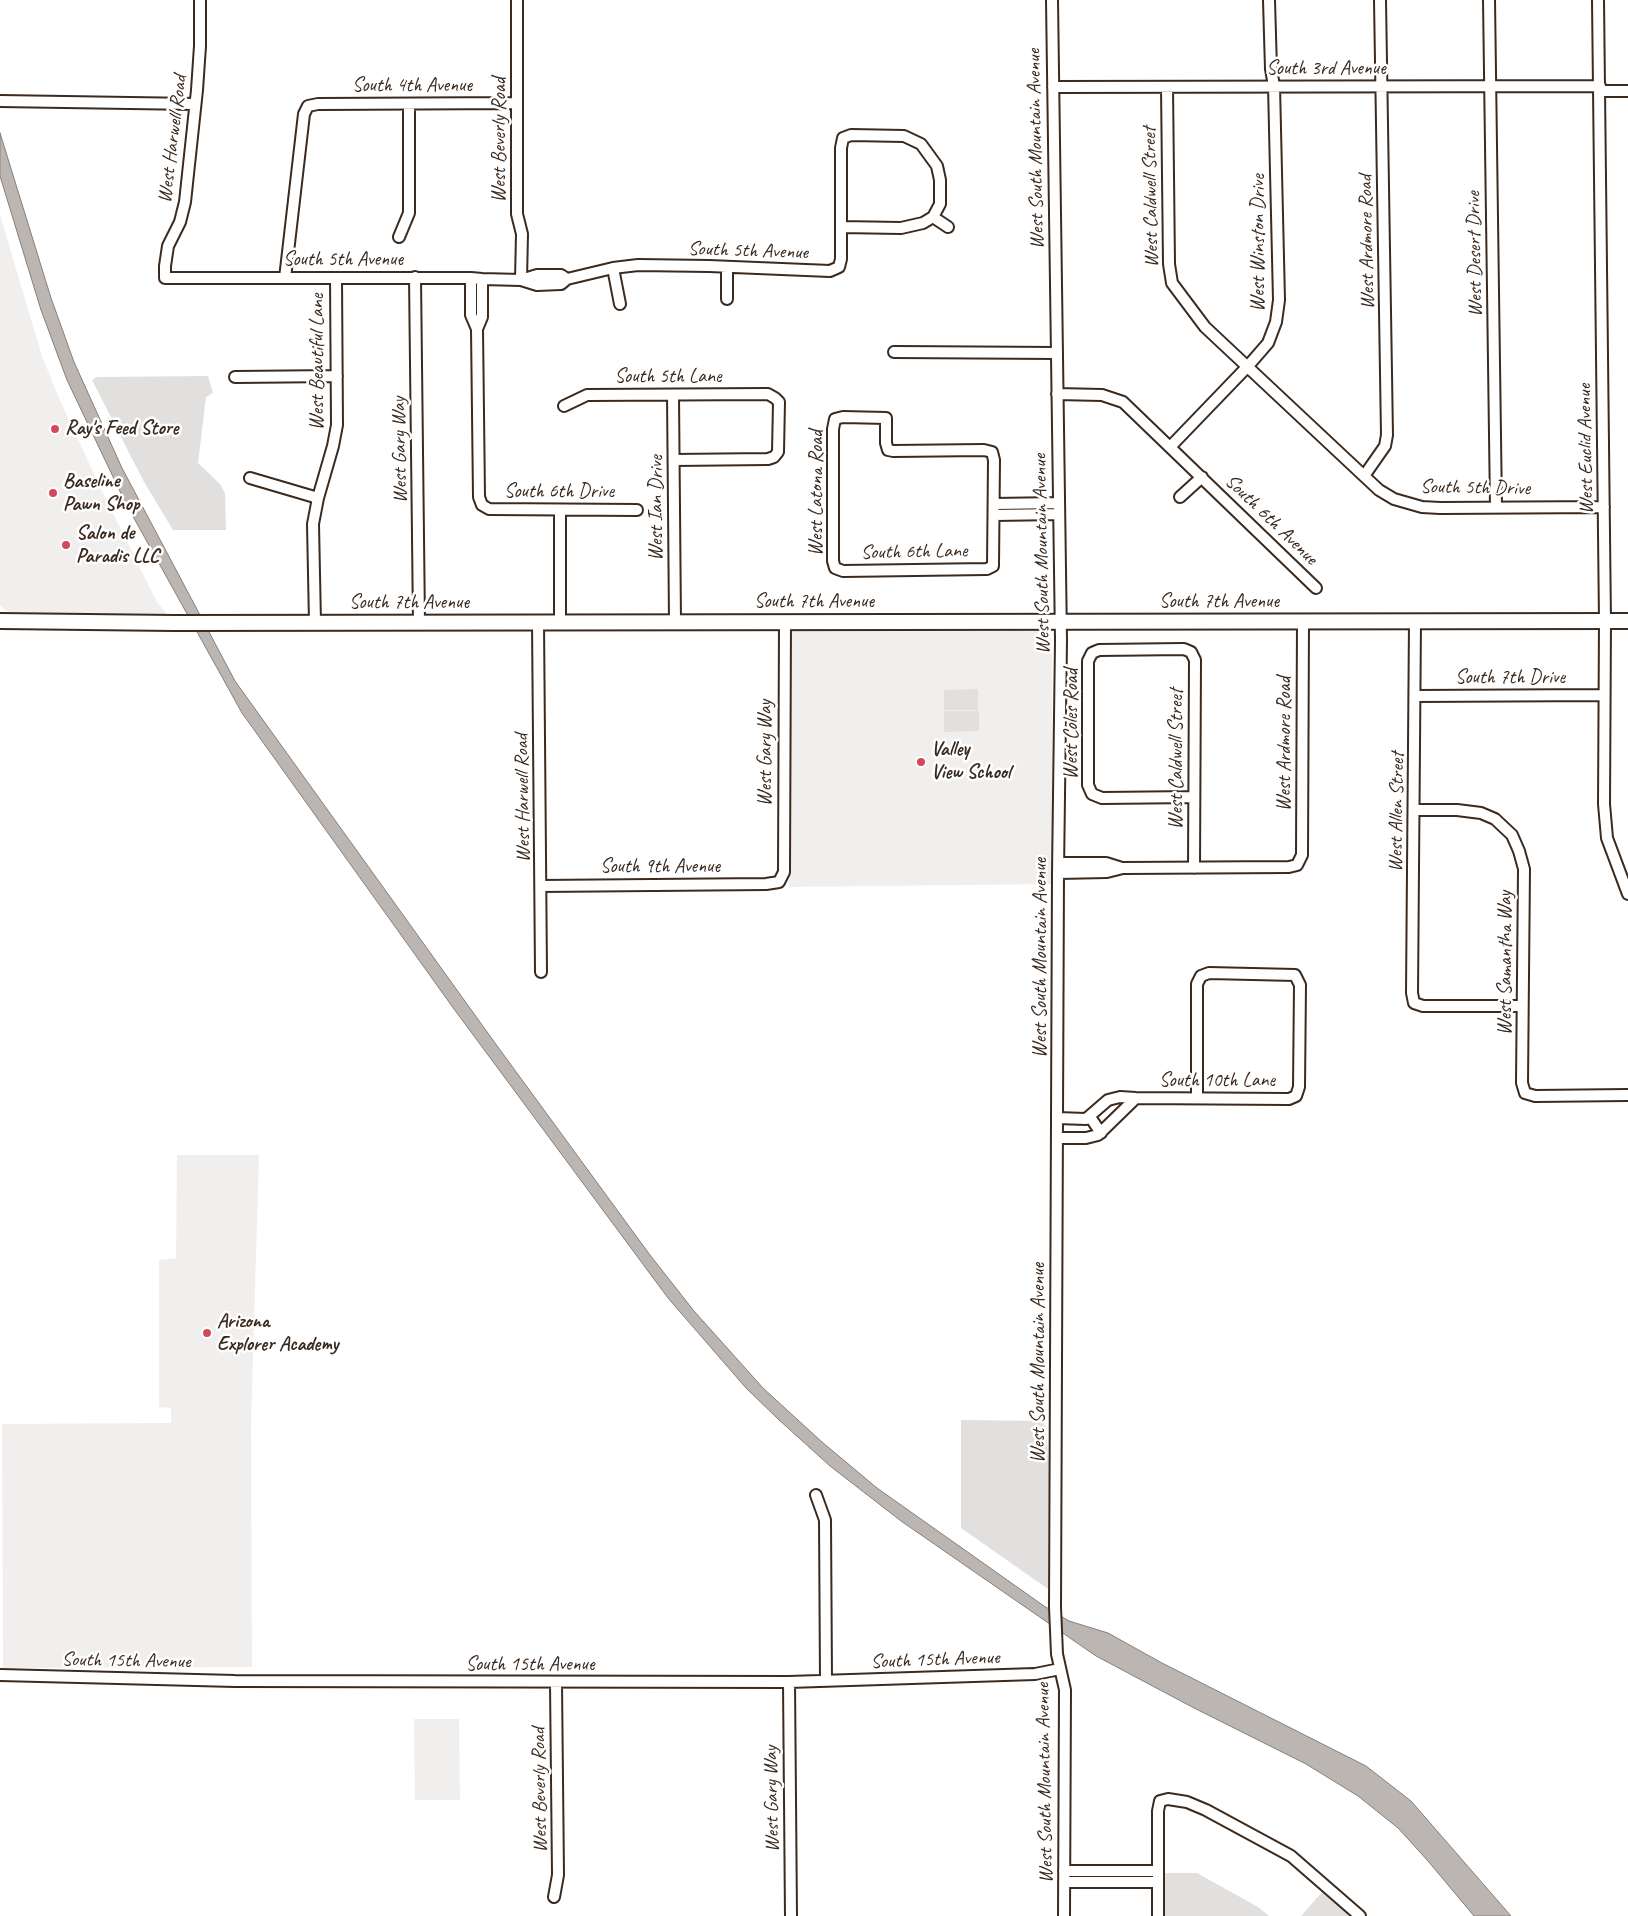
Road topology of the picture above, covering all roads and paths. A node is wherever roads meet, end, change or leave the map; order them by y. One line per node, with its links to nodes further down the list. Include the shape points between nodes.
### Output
1 (200, 0): 17 (street, West Harwell Road)
2 (517, 0): 16 (street, West Beverly Road)
3 (1052, 0): 11 (street, West South Mountain Avenue)
4 (1269, 0): 8 (street, West Winston Drive)
5 (1380, 0): 9 (street, West Ardmore Road)
6 (1489, 0): 10 (street, West Desert Drive)
7 (1598, 0): 13 (street, West Euclid Avenue)
8 (1274, 86): 9 (street, South 3rd Avenue); 12 (street, South 3rd Avenue); 38 (street, West Winston Drive, via 1278,311 1268,343)
9 (1382, 86): 10 (street, South 3rd Avenue); 46 (street, West Ardmore Road, via 1387,436 1385,446)
10 (1490, 86): 13 (street, South 3rd Avenue); 55 (street, West Desert Drive)
11 (1053, 87): 12 (street, South 3rd Avenue); 37 (street, West South Mountain Avenue)
12 (1167, 87): 38 (street, West Caldwell Street, via 1169,264 1172,283 1205,327)
13 (1600, 89): 14 (street, South 3rd Avenue); 54 (street, West Euclid Avenue)
14 (1628, 91)
15 (0, 101): 17 (street)
16 (517, 103): 18 (street, South 4th Avenue); 32 (street, West Beverly Road)
17 (195, 104): 27 (street, West Harwell Road, via 185,202 180,222 168,246)
18 (409, 104): 19 (street, South 4th Avenue); 23 (street, via 409,213)
19 (308, 106): 28 (street, West Beautiful Lane, via 304,114)
20 (933, 217): 21 (street, via 901,228); 21 (street, via 940,204 940,180 936,166 922,144 904,136 851,135 843,138 841,148); 22 (street)
21 (841, 227): 25 (street, South 5th Avenue, via 841,260 839,267 830,271)
22 (948, 227)
23 (399, 237)
24 (613, 268): 25 (street, South 5th Avenue, via 638,265); 32 (street, South 5th Avenue, via 567,279 561,275 537,285); 35 (street)
25 (728, 268): 33 (street)
26 (415, 277): 29 (street, South 5th Avenue); 30 (street, South 5th Avenue); 73 (street, West Gary Way)
27 (165, 278): 28 (street, South 5th Avenue)
28 (285, 278): 29 (street, South 5th Avenue)
29 (336, 278): 39 (street, West Beautiful Lane)
30 (471, 278): 31 (street, South 5th Avenue); 34 (street)
31 (482, 280): 32 (street, South 5th Avenue); 34 (street)
32 (521, 280)
33 (727, 298)
34 (476, 304): 56 (street, South 6th Drive, via 482,317 477,329 479,497 482,505 489,509)
35 (620, 304)
36 (894, 352): 37 (street)
37 (1057, 353): 42 (street, West South Mountain Avenue)
38 (1248, 366): 44 (street, West Winston Drive); 46 (street, South 5th Drive)
39 (337, 376): 40 (street); 50 (street, West Beautiful Lane, via 336,435)
40 (235, 377)
41 (673, 394): 43 (street, South 5th Lane, via 587,395); 45 (street, West Ian Drive); 45 (street, South 5th Lane, via 768,394 779,402 778,452 774,457)
42 (1057, 394): 44 (street, South 6th Avenue, via 1102,395 1118,399); 52 (street, West South Mountain Avenue)
43 (564, 406)
44 (1170, 446): 47 (street, South 6th Avenue)
45 (674, 460): 70 (street, West Ian Drive)
46 (1364, 476): 55 (street, South 5th Drive, via 1379,490 1408,504 1440,508)
47 (1202, 477): 49 (street, South 6th Avenue); 62 (street, South 6th Avenue)
48 (250, 478): 50 (street)
49 (1180, 497)
50 (318, 498): 72 (street, West Beautiful Lane, via 313,524)
51 (1019, 503): 52 (street); 53 (street); 60 (street)
52 (1058, 503): 58 (street, West South Mountain Avenue)
53 (994, 504): 59 (street); 61 (street, West Latona Road, via 992,452 888,450 886,418 836,419 833,428)
54 (1604, 506): 55 (street, South 5th Drive); 65 (street, West Euclid Avenue)
55 (1496, 507)
56 (560, 510): 57 (street, South 6th Drive); 69 (street)
57 (637, 510)
58 (1059, 514): 60 (street); 74 (street, West South Mountain Avenue)
59 (994, 515): 60 (street); 61 (street, South 6th Lane, via 993,566 988,569)
60 (1020, 515)
61 (835, 568)
62 (1316, 588)
63 (1303, 621): 64 (street, South 7th Avenue); 74 (street, South 7th Avenue); 81 (street, West Ardmore Road, via 1302,855 1297,865 1289,867)
64 (1415, 621): 65 (street, South 7th Avenue); 77 (street, West Allen Street)
65 (1605, 621): 66 (street, South 7th Avenue); 76 (street, West Euclid Avenue)
66 (1628, 621)
67 (0, 622): 72 (street, South 7th Avenue)
68 (538, 622): 69 (street, South 7th Avenue); 73 (street, South 7th Avenue); 83 (street, West Harwell Road)
69 (560, 622): 70 (street, South 7th Avenue)
70 (675, 622): 71 (street, South 7th Avenue)
71 (785, 622): 74 (street, South 7th Avenue); 82 (street, West Gary Way, via 784,872)
72 (315, 623): 73 (street, South 7th Avenue)
73 (420, 623)
74 (1061, 623): 80 (street, West South Mountain Avenue)
75 (1092, 653): 78 (street, West Coles Road, via 1088,661 1088,785 1092,794 1102,798); 78 (street, West Caldwell Street, via 1099,650 1184,649 1191,652 1195,660)
76 (1604, 695): 77 (street, South 7th Drive); 84 (street, West Euclid Avenue, via 1605,823 1607,838)
77 (1415, 696): 79 (street, West Allen Street)
78 (1194, 797): 81 (street, West Caldwell Street)
79 (1414, 810): 86 (street, West Samantha Way, via 1481,813 1495,819 1512,835 1524,869); 86 (street, West Allen Street, via 1414,1004)
80 (1058, 868): 81 (street, via 1097,868 1106,863 1123,868); 91 (street, West South Mountain Avenue)
81 (1194, 868)
82 (779, 882): 83 (street, South 9th Avenue)
83 (542, 886): 85 (street, West Harwell Road)
84 (1628, 894)
85 (542, 972)
86 (1522, 1006): 87 (street, West Samantha Way, via 1522,1083 1525,1093 1535,1096)
87 (1628, 1095)
88 (1136, 1098): 89 (street, South 10th Lane); 90 (street, South 10th Lane, via 1114,1098 1099,1106); 92 (street, South 10th Lane)
89 (1197, 1098): 89 (street, South 10th Lane, via 1197,984 1201,976 1209,973 1292,974 1298,978 1300,1087 1296,1096 1289,1099)
90 (1090, 1117): 91 (street); 92 (street)
91 (1057, 1118): 93 (street, West South Mountain Avenue)
92 (1101, 1133): 93 (street, via 1092,1138)
93 (1057, 1138): 95 (street, West South Mountain Avenue, via 1055,1610)
94 (816, 1496): 97 (street, via 825,1520)
95 (1060, 1670): 97 (street, South 15th Avenue, via 1035,1674); 101 (street, West South Mountain Avenue, via 1064,1690)
96 (0, 1675): 99 (street, South 15th Avenue, via 235,1681)
97 (826, 1680): 98 (street, South 15th Avenue)
98 (789, 1682): 99 (street, South 15th Avenue); 107 (street, West Gary Way)
99 (556, 1683): 106 (street, West Beverly Road, via 558,1875)
100 (1158, 1870): 102 (street); 105 (street); 110 (street, via 1160,1802 1168,1799 1187,1802 1284,1851)
101 (1064, 1871): 102 (street); 103 (street, West South Mountain Avenue)
102 (1104, 1871): 104 (street)
103 (1064, 1882): 104 (street); 108 (street, West South Mountain Avenue)
104 (1104, 1882): 105 (street)
105 (1158, 1882): 109 (street)
106 (554, 1897)
107 (791, 1916)
108 (1064, 1916)
109 (1158, 1916)
110 (1360, 1916)

